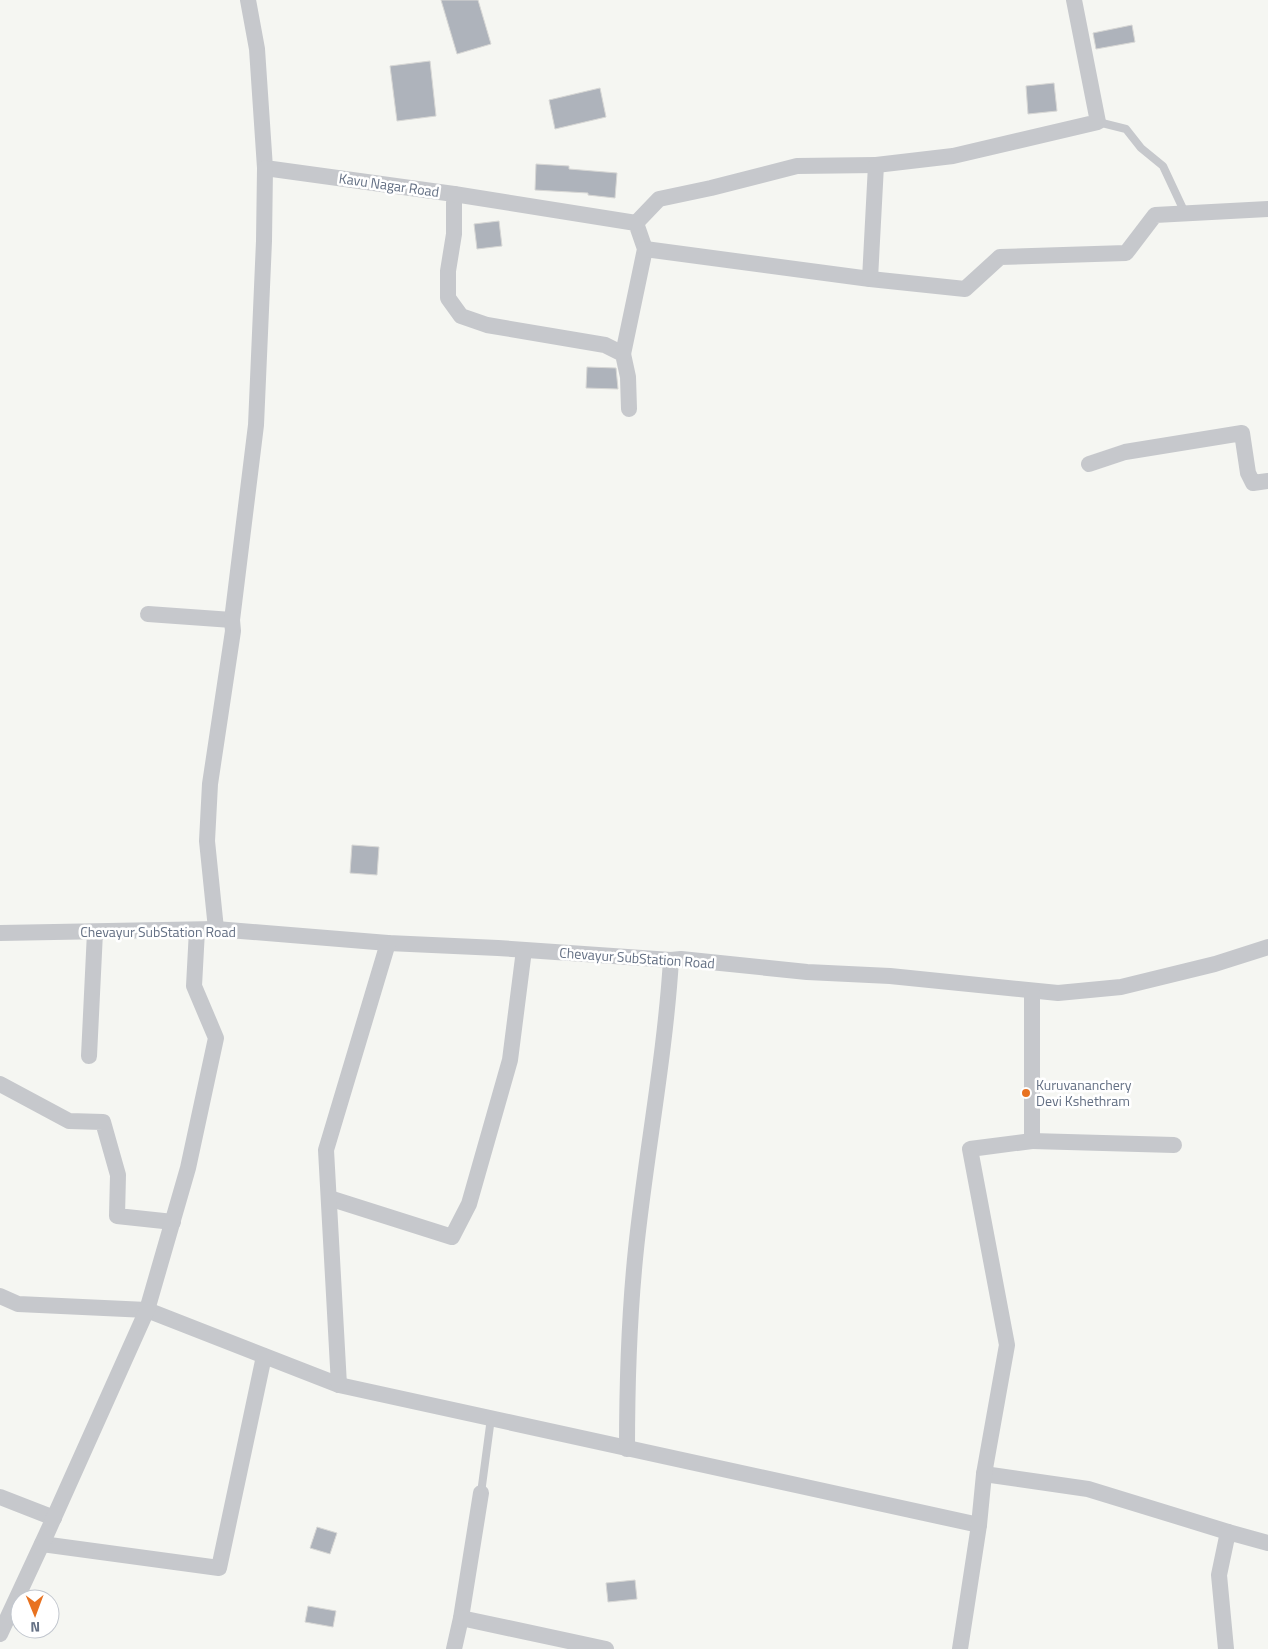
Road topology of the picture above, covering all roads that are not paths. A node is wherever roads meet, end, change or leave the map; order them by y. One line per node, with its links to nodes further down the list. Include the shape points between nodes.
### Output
1 (248, 0): 5 (street, via 257,49)
2 (1074, 0): 3 (street)
3 (1098, 122): 4 (street, via 953,156); 8 (lane, via 1126,129 1141,148 1163,166)
4 (876, 165): 9 (street, via 798,166 659,199); 11 (street)
5 (265, 168): 6 (street, Kavu Nagar Road); 17 (street, via 256,425)
6 (454, 194): 9 (street); 12 (street, Kavu Nagar Road, via 448,298 462,316 488,325 605,345)
7 (1268, 209): 8 (street)
8 (1185, 214): 11 (street, via 1155,215 1126,253 1000,257 965,288)
9 (636, 223): 10 (street)
10 (645, 249): 11 (street); 12 (street)
11 (870, 279)
12 (623, 354): 13 (street)
13 (629, 409)
14 (1089, 464): 15 (street, via 1125,452 1242,433 1248,473 1253,482)
15 (1268, 481)
16 (148, 614): 17 (street)
17 (232, 620): 18 (street, via 234,631 210,784 207,841)
18 (216, 929): 19 (street, Chevayur SubStation Road); 22 (street, Chevayur SubStation Road)
19 (197, 930): 20 (street, Chevayur SubStation Road); 32 (street, via 194,986 216,1038 188,1168)
20 (95, 932): 21 (street, Chevayur SubStation Road); 27 (street)
21 (0, 933)
22 (388, 943): 24 (street, Chevayur SubStation Road); 31 (street, via 326,1150)
23 (1268, 947): 26 (street, Chevayur SubStation Road, via 1121,987 1058,993)
24 (524, 950): 25 (street, Chevayur SubStation Road); 31 (street, via 510,1060 469,1204 452,1237)
25 (670, 960): 26 (street, Chevayur SubStation Road, via 890,976); 38 (street, via 668,1008 636,1250 627,1378)
26 (1032, 991): 29 (street)
27 (89, 1056)
28 (0, 1084): 32 (street, via 69,1121 102,1122 118,1175 117,1216)
29 (1032, 1141): 30 (street); 39 (street, via 970,1149 1007,1345)
30 (1174, 1145)
31 (329, 1198): 36 (street)
32 (172, 1222): 34 (street)
33 (0, 1296): 34 (street, via 18,1304)
34 (147, 1310): 35 (street); 42 (street)
35 (264, 1356): 36 (street); 46 (street, via 219,1568)
36 (339, 1385): 37 (street)
37 (492, 1418): 38 (street); 40 (lane)
38 (627, 1449): 43 (street)
39 (984, 1474): 43 (street); 44 (street, via 1088,1489)
40 (481, 1493): 47 (street)
41 (0, 1497): 42 (street)
42 (54, 1518): 46 (street)
43 (979, 1525): 51 (street)
44 (1228, 1532): 45 (street); 52 (street, via 1219,1575)
45 (1268, 1543)
46 (42, 1544): 48 (street)
47 (461, 1618): 49 (street); 50 (street)
48 (0, 1634)
49 (454, 1649)
50 (606, 1649)
51 (960, 1649)
52 (1226, 1649)

